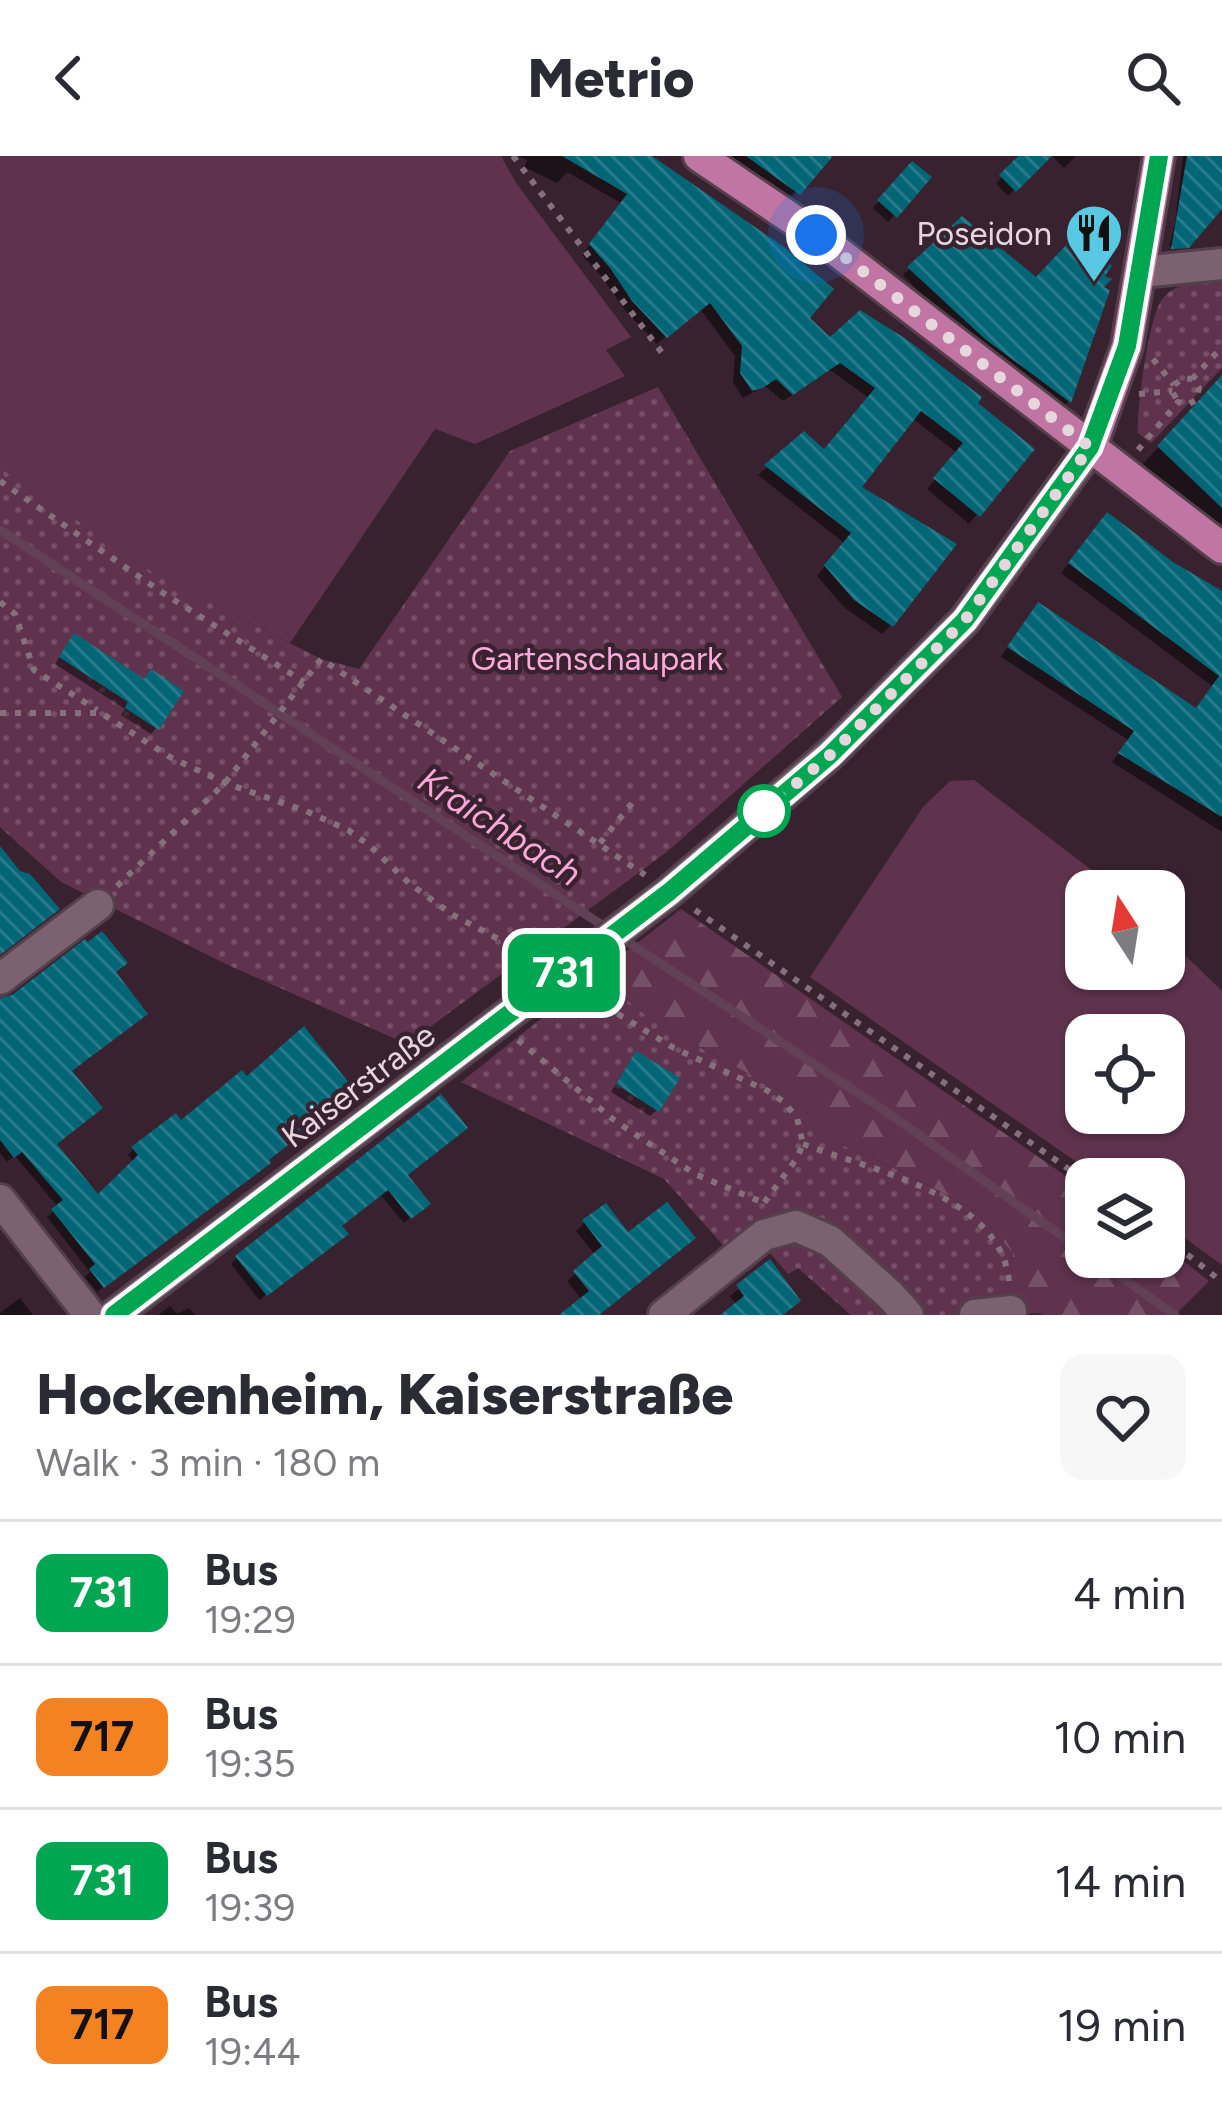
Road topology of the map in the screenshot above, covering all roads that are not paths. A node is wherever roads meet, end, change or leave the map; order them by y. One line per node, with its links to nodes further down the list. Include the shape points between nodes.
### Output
1 (699, 156): 5 (main road, via 816,235)
2 (1159, 156): 4 (main road)
3 (1222, 264): 4 (street)
4 (1142, 272): 5 (main road, via 1127,346)
5 (1090, 447): 6 (main road); 12 (street, Kaiserstraße, via 965,620 830,755 669,892)
6 (1222, 548)
7 (98, 905): 8 (street)
8 (0, 979)
9 (0, 1200): 11 (street)
10 (1011, 1311): 15 (street)
11 (90, 1315)
12 (114, 1315)
13 (664, 1315): 14 (street, via 764,1235 796,1226 830,1241)
14 (908, 1315)
15 (975, 1315)

